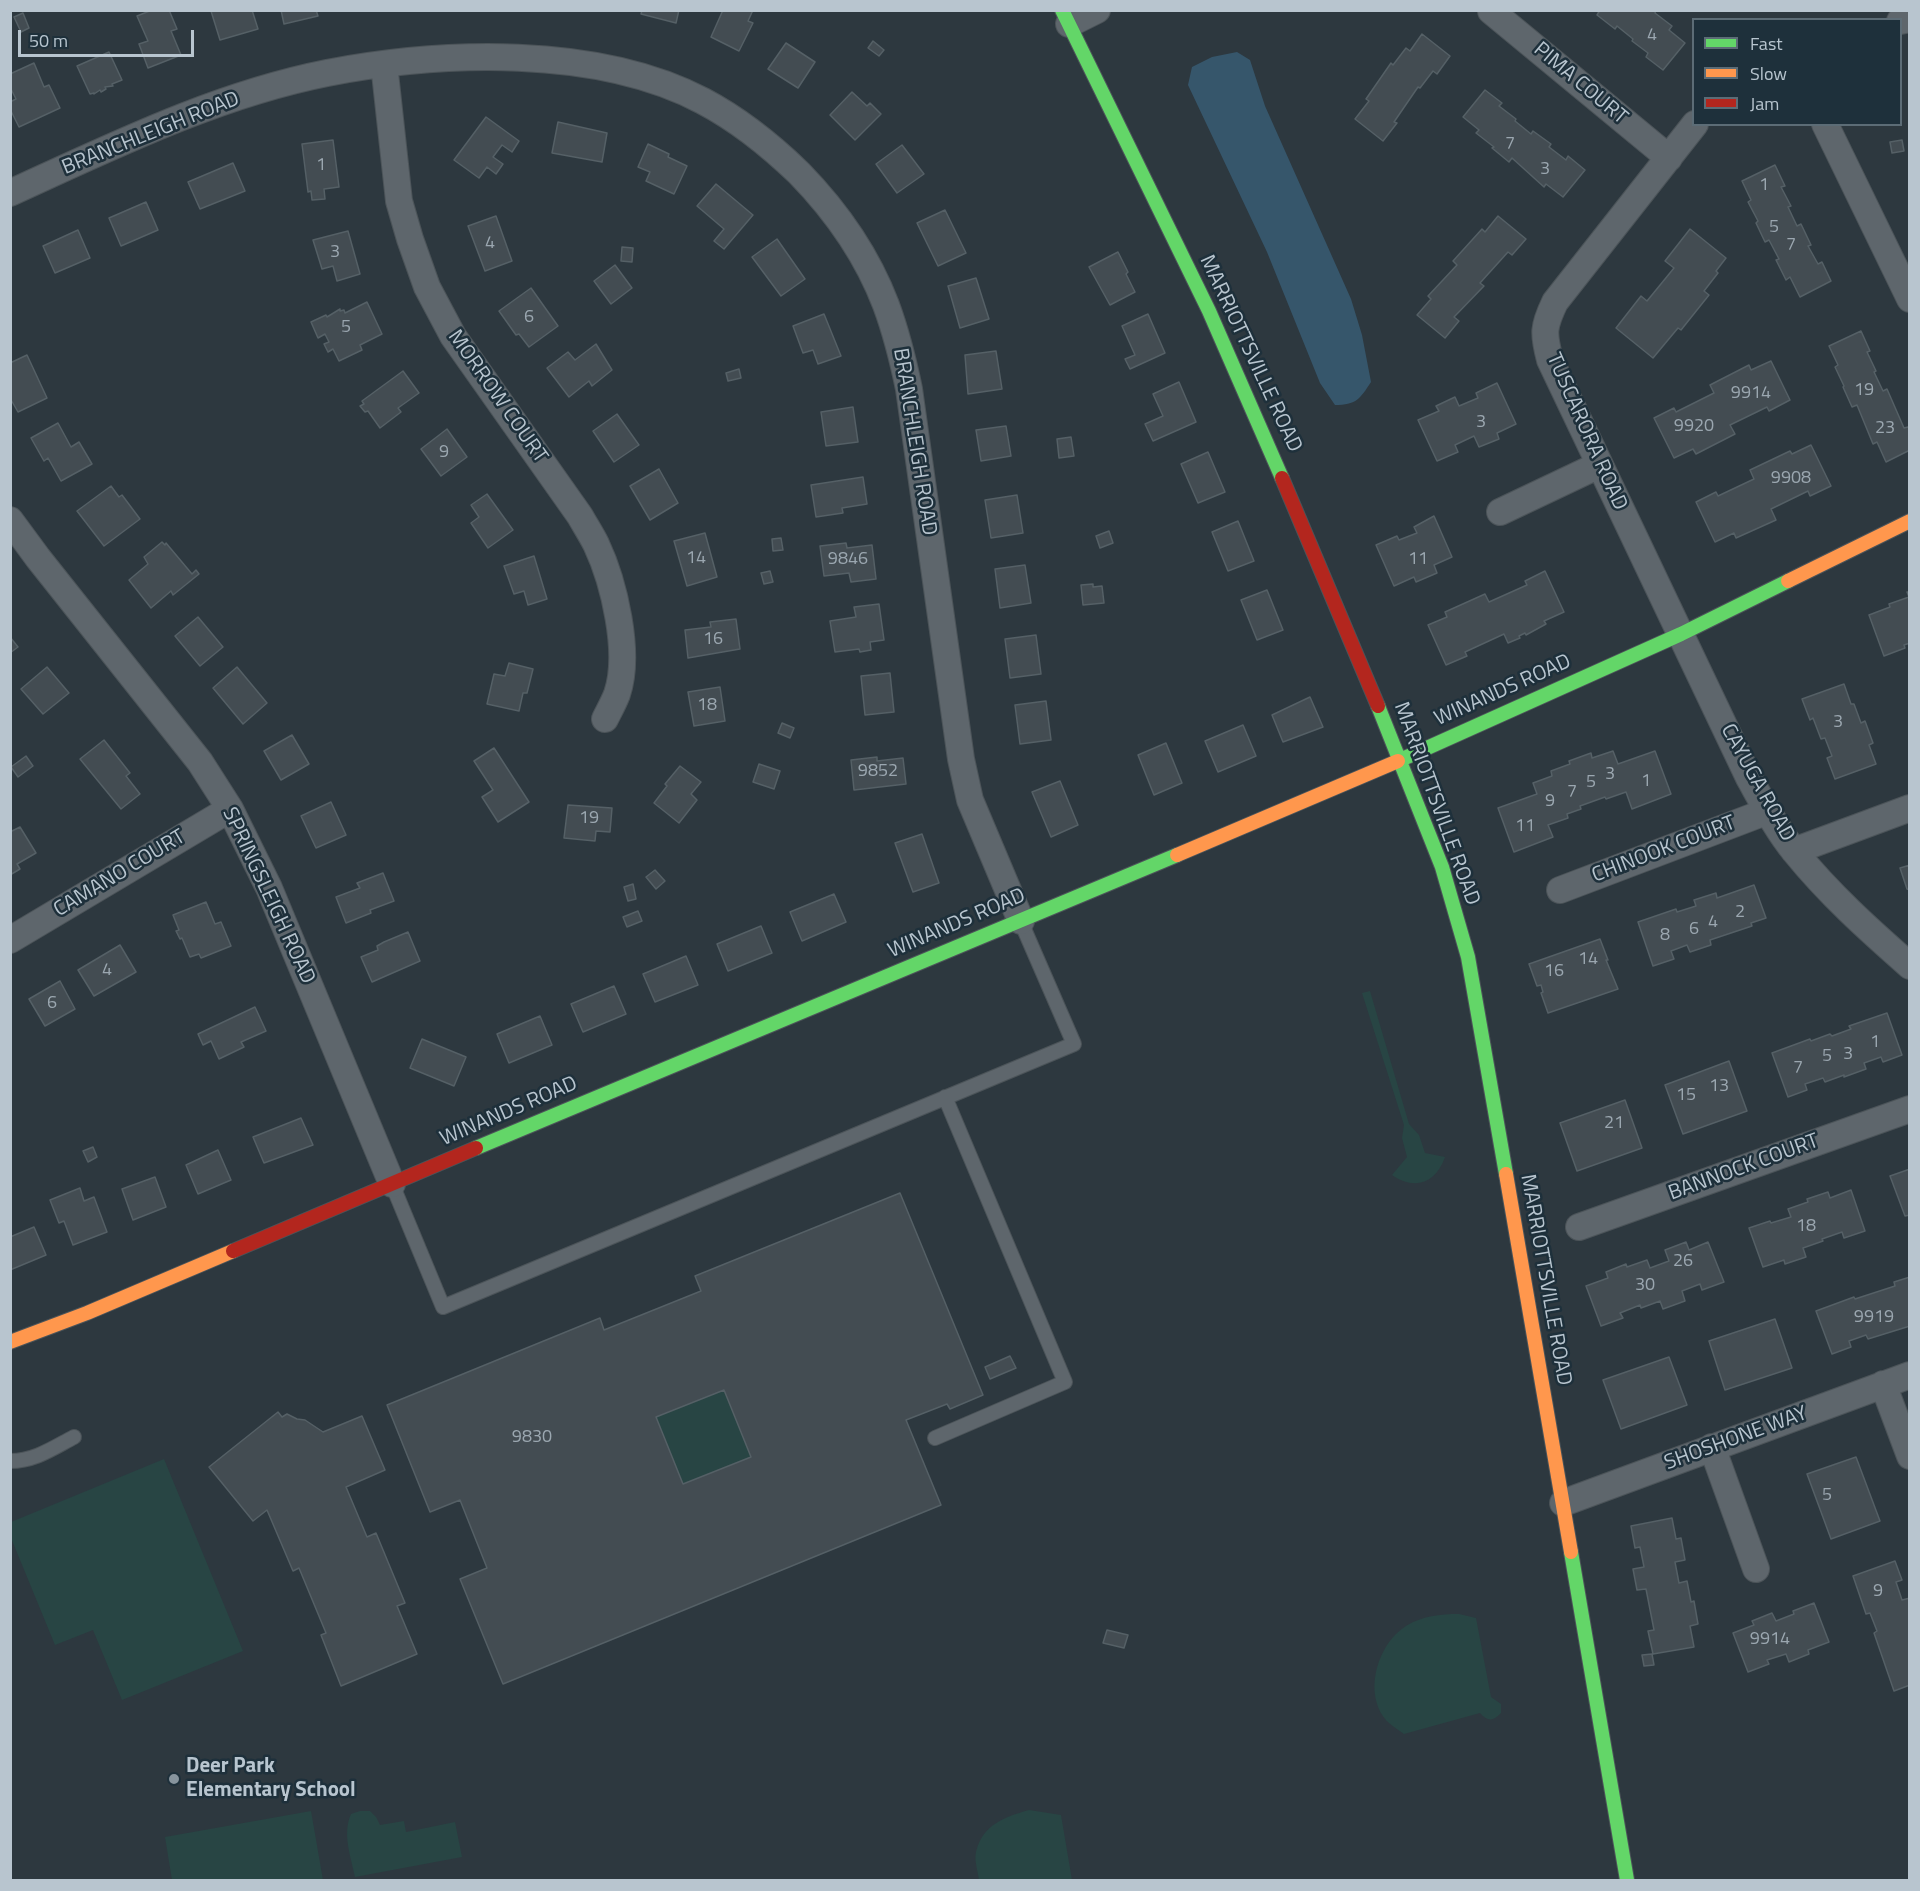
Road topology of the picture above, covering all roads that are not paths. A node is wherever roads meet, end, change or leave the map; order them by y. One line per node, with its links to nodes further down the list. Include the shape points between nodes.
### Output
1 (1097, 10): 3 (street)
2 (1491, 11): 7 (street, PIMA COURT)
3 (1066, 17): 16 (street, MARRIOTTSVILLE ROAD, via 1209,311)
4 (384, 64): 8 (street, BRANCHLEIGH ROAD, via 326,74 191,113); 15 (street, MORROW COURT, via 399,201 427,287 453,336 580,516 597,546 611,586 621,634 622,663 617,693); 22 (street, BRANCHLEIGH ROAD, via 475,57 545,60 601,67 652,80 701,100 740,123 782,156 842,222 865,260 899,344 909,389 963,769 970,800)
5 (1693, 126): 7 (street, TUSCARORA ROAD)
6 (1826, 126): 9 (street)
7 (1669, 158): 10 (street, TUSCARORA ROAD, via 1555,302 1546,320 1550,360)
8 (10, 193)
9 (1910, 299)
10 (1599, 465): 11 (street); 14 (street, TUSCARORA ROAD)
11 (1500, 512)
12 (10, 520): 17 (street, SPRINGSLEIGH ROAD, via 200,762)
13 (1910, 521): 14 (street, WINANDS ROAD)
14 (1681, 634): 16 (street, WINANDS ROAD); 19 (street, CAYUGA ROAD)
15 (605, 719)
16 (1400, 760): 22 (street, WINANDS ROAD); 37 (street, MARRIOTTSVILLE ROAD, via 1442,867 1467,957)
17 (230, 808): 23 (street, CAMANO COURT); 27 (street, SPRINGSLEIGH ROAD, via 269,888)
18 (1910, 808): 20 (street)
19 (1768, 811): 20 (street, CAYUGA ROAD); 21 (street, CHINOOK COURT)
20 (1794, 850): 24 (street, CAYUGA ROAD, via 1833,895)
21 (1560, 890)
22 (1021, 921): 25 (lane, via 1074,1044); 27 (street, WINANDS ROAD)
23 (10, 940)
24 (1910, 966)
25 (945, 1097): 27 (lane, via 443,1307); 33 (lane, via 1065,1382)
26 (1910, 1109): 28 (street, BANNOCK COURT)
27 (392, 1184): 29 (street, WINANDS ROAD)
28 (1579, 1227)
29 (10, 1342)
30 (1910, 1376): 31 (street, SHOSHONE WAY)
31 (1883, 1384): 34 (street, SHOSHONE WAY); 35 (street)
32 (74, 1437): 36 (lane, via 35,1458)
33 (935, 1438)
34 (1712, 1447): 37 (street, SHOSHONE WAY); 38 (street)
35 (1910, 1456)
36 (10, 1461)
37 (1563, 1503): 39 (street, MARRIOTTSVILLE ROAD)
38 (1756, 1569)
39 (1627, 1881)

